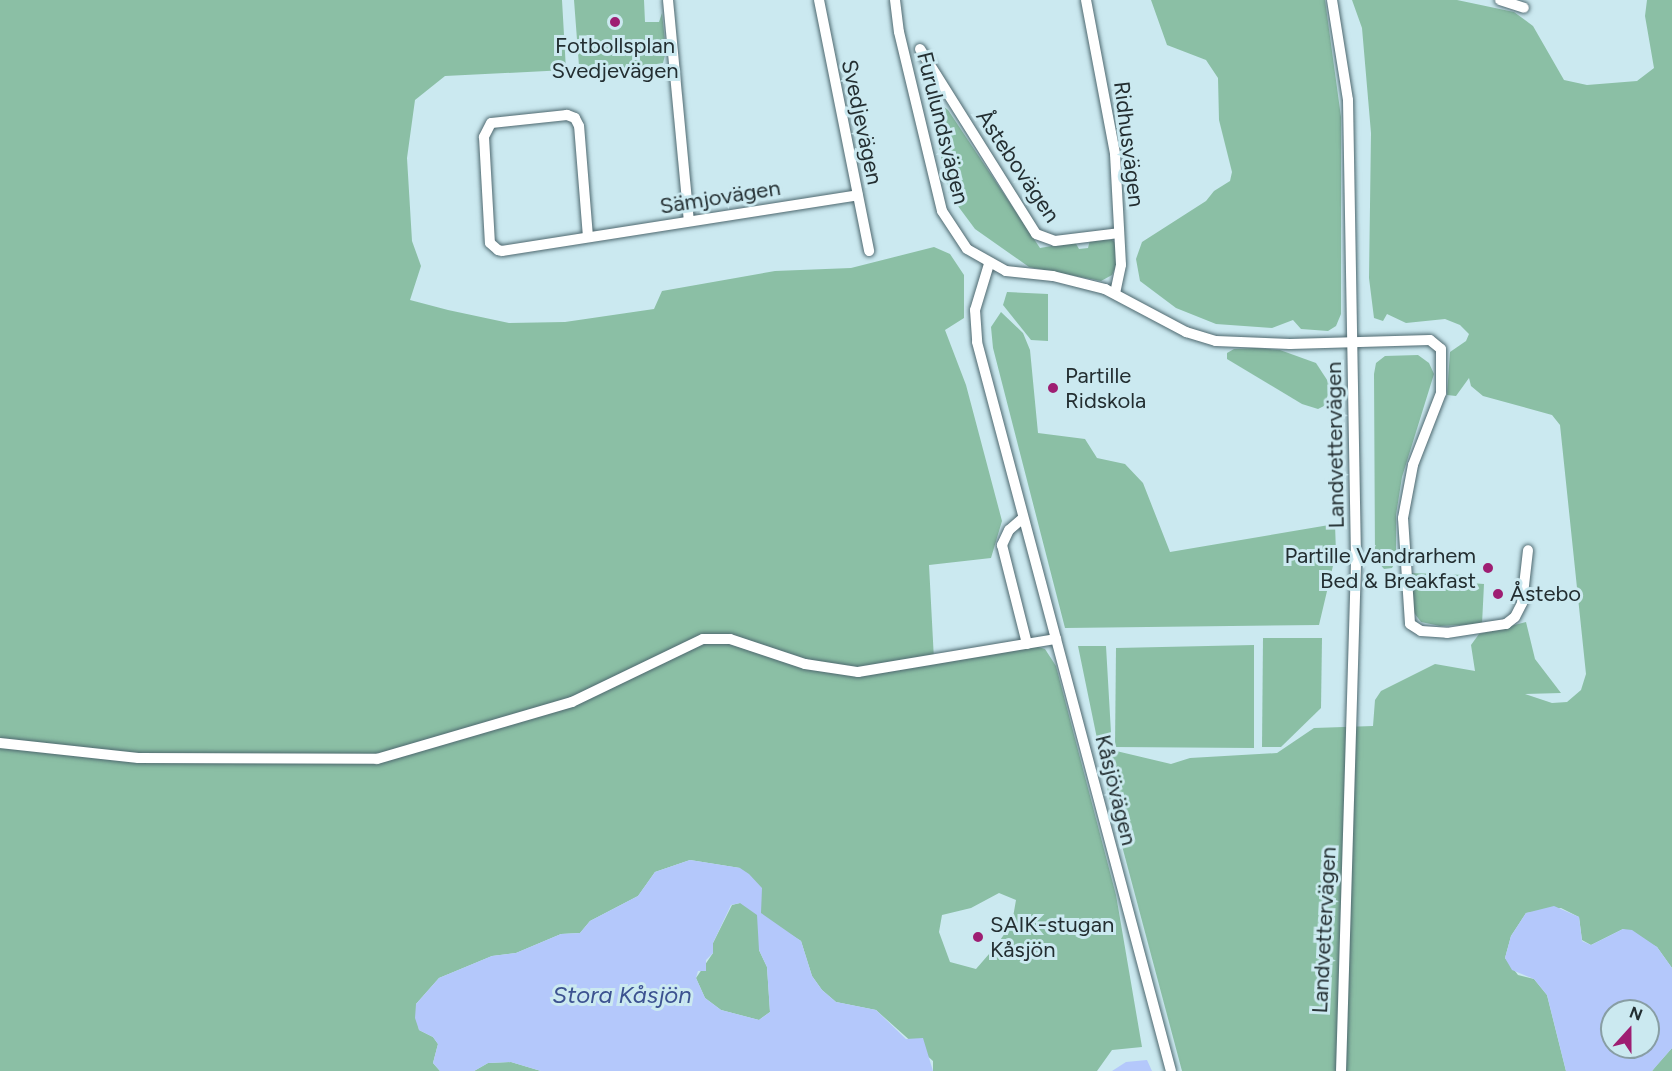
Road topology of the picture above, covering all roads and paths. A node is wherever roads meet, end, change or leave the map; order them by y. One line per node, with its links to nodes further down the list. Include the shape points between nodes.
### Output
1 (668, 0): 10 (street)
2 (819, 0): 9 (street, Svedjevägen)
3 (895, 0): 14 (street, Furulundsvägen, via 899,32 942,211 967,249)
4 (1086, 0): 11 (street, Ridhusvägen, via 1115,154)
5 (1332, 0): 16 (street, Landvettervägen, via 1348,100)
6 (1500, 0): 7 (street)
7 (1524, 8)
8 (920, 49): 11 (street, Åstebovägen, via 1036,234 1055,241)
9 (858, 195): 10 (street, Sämjovägen); 13 (street, Svedjevägen)
10 (689, 221): 12 (street, Sämjovägen)
11 (1119, 233): 15 (street, Ridhusvägen, via 1121,275)
12 (588, 237): 12 (street, Sämjovägen, via 579,126 575,118 567,115 491,123 484,137 491,246 502,251)
13 (869, 251)
14 (989, 264): 15 (street, Furulundsvägen, via 1077,280); 17 (street, Kåsjövägen, via 975,310 977,342)
15 (1115, 293): 16 (street, Furulundsvägen, via 1186,332 1216,341)
16 (1353, 341): 18 (street, via 1430,340 1440,349 1441,393 1413,465 1403,518 1405,597 1413,629 1447,633 1481,630 1512,620 1522,603); 23 (street, Landvettervägen, via 1355,624)
17 (1023, 518): 19 (street, Kåsjövägen); 20 (street, via 1009,530 1002,544)
18 (1527, 550)
19 (1056, 639): 20 (street); 22 (street, Kåsjövägen)
20 (1027, 644): 21 (street, via 858,672 805,664 730,639 702,639 572,702 377,759 138,758)
21 (0, 743)
22 (1171, 1071)
23 (1341, 1071)

